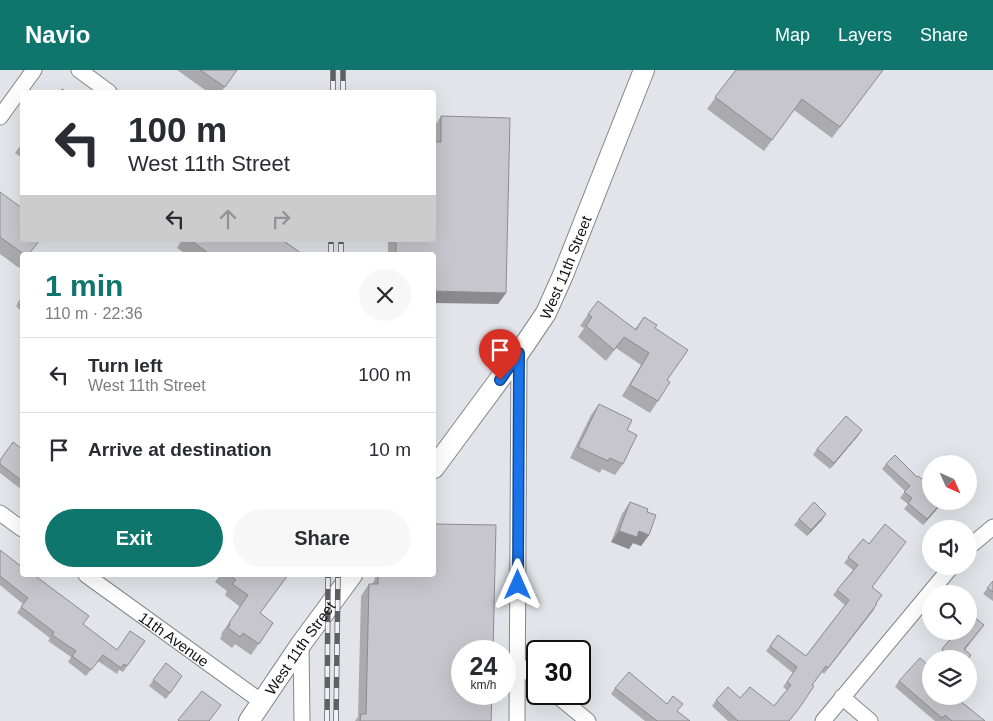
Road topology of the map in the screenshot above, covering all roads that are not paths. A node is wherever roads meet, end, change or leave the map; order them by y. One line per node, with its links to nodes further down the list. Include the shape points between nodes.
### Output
1 (34, 70): 5 (street)
2 (79, 70): 4 (street)
3 (644, 70): 6 (street, West 11th Street, via 563,275 546,313)
4 (106, 90)
5 (0, 117)
6 (519, 353): 7 (street, West 11th Street); 16 (street)
7 (436, 465)
8 (0, 513): 10 (street)
9 (993, 527): 11 (street)
10 (20, 528)
11 (977, 540)
12 (944, 575): 18 (street)
13 (89, 577): 19 (street, 11th Avenue)
14 (351, 577): 15 (street, West 11th Street)
15 (301, 644): 19 (street, West 11th Street); 22 (street)
16 (518, 664): 17 (street); 23 (street)
17 (526, 670)
18 (842, 698): 25 (street); 26 (street)
19 (262, 702): 21 (street, West 11th Street)
20 (568, 705): 24 (street)
21 (249, 721)
22 (302, 721)
23 (517, 721)
24 (588, 721)
25 (823, 721)
26 (870, 721)

